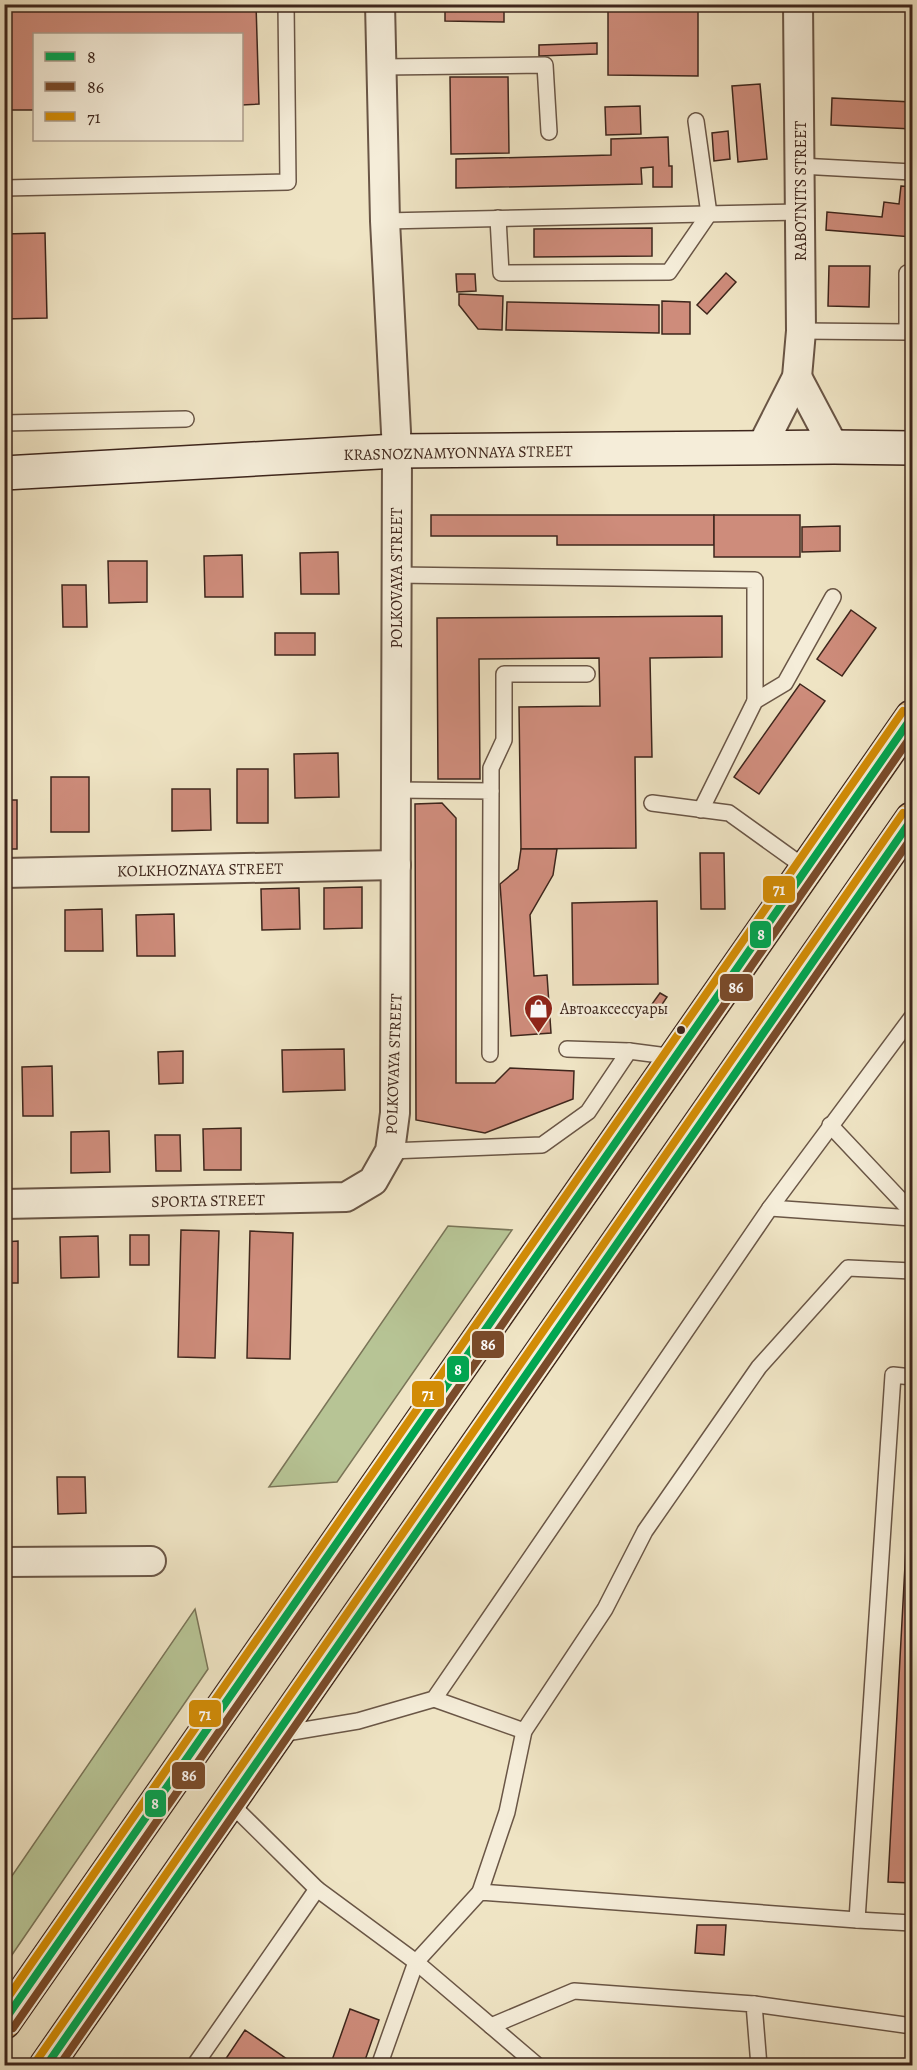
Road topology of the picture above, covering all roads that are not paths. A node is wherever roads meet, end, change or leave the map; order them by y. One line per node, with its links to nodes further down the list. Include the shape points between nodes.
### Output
1 (286, 4): 9 (lane, via 288,182)
2 (380, 4): 4 (street, POLKOVAYA STREET)
3 (798, 4): 7 (street, RABOTNITS STREET)
4 (382, 67): 6 (lane, via 545,65); 13 (street, POLKOVAYA STREET)
5 (696, 121): 11 (lane)
6 (549, 132)
7 (800, 166): 8 (lane); 10 (street, RABOTNITS STREET)
8 (912, 172)
9 (4, 188)
10 (800, 213): 11 (lane); 15 (street, RABOTNITS STREET)
11 (709, 214): 12 (lane); 12 (lane, via 669,272 501,273)
12 (498, 218): 13 (lane)
13 (385, 221): 22 (street, POLKOVAYA STREET)
14 (907, 273): 15 (lane, via 907,332)
15 (801, 331): 16 (street, RABOTNITS STREET)
16 (797, 377): 19 (street); 20 (street, RABOTNITS STREET)
17 (186, 419): 18 (lane)
18 (4, 423)
19 (834, 447): 20 (street, KRASNOZNAMYONNAYA STREET); 21 (street, KRASNOZNAMYONNAYA STREET)
20 (761, 448): 22 (street, KRASNOZNAMYONNAYA STREET)
21 (912, 448)
22 (397, 451): 23 (street, KRASNOZNAMYONNAYA STREET); 24 (street, POLKOVAYA STREET)
23 (4, 473)
24 (396, 575): 27 (lane, via 755,580); 29 (street, POLKOVAYA STREET)
25 (833, 597): 27 (lane, via 785,683)
26 (587, 674): 30 (lane, via 504,674 504,740 491,768)
27 (755, 701): 32 (lane)
28 (912, 717): 35 (main road)
29 (396, 790): 30 (lane); 34 (street, POLKOVAYA STREET)
30 (491, 791): 40 (lane)
31 (652, 803): 32 (lane)
32 (701, 810): 35 (lane, via 729,813)
33 (912, 819): 54 (main road)
34 (396, 865): 36 (street, KOLKHOZNAYA STREET); 43 (street, POLKOVAYA STREET, via 395,1113)
35 (807, 869): 41 (main road)
36 (4, 873)
37 (912, 1017): 42 (lane)
38 (567, 1049): 39 (lane)
39 (629, 1050): 41 (lane); 43 (lane, via 588,1112 542,1144)
40 (490, 1054)
41 (675, 1057): 62 (main road)
42 (830, 1125): 45 (lane); 46 (lane)
43 (390, 1151): 44 (street, SPORTA STREET, via 373,1181 346,1197)
44 (4, 1204)
45 (770, 1209): 47 (lane); 52 (lane)
46 (912, 1212)
47 (912, 1218)
48 (912, 1271): 53 (lane, via 848,1268 759,1367 645,1531 604,1609)
49 (912, 1377): 58 (lane, via 893,1375)
50 (151, 1561): 51 (street)
51 (4, 1562)
52 (434, 1699): 53 (lane); 54 (lane, via 358,1721)
53 (524, 1731): 57 (lane, via 507,1812)
54 (277, 1734): 55 (main road)
55 (229, 1802): 56 (lane); 65 (main road)
56 (317, 1889): 60 (lane); 66 (lane)
57 (480, 1892): 58 (lane); 60 (lane)
58 (857, 1920): 59 (lane)
59 (912, 1923)
60 (416, 1962): 63 (lane); 67 (lane)
61 (754, 2004): 63 (lane, via 573,1991); 64 (lane); 69 (lane)
62 (4, 2022)
63 (491, 2026): 68 (lane)
64 (912, 2026)
65 (46, 2066)
66 (194, 2066)
67 (379, 2066)
68 (538, 2066)
69 (759, 2066)

